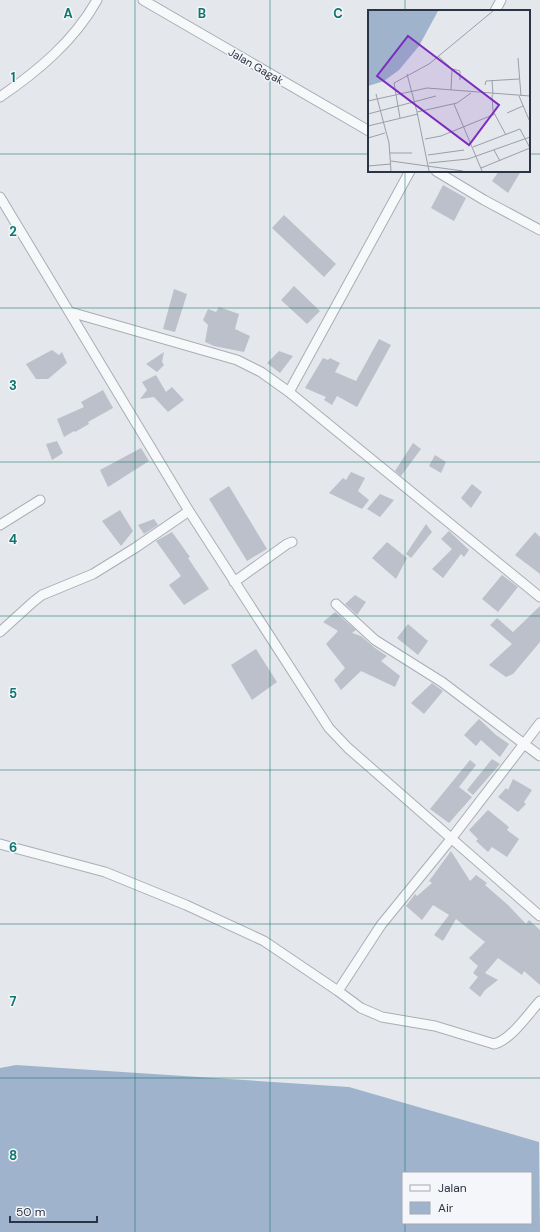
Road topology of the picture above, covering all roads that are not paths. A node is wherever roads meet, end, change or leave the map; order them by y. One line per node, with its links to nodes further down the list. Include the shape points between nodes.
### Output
1 (97, 0): 5 (street, via 89,15 62,47)
2 (143, 0): 6 (street, Jalan Gagak)
3 (501, 0): 4 (street)
4 (496, 10)
5 (0, 97)
6 (368, 130)
7 (409, 172): 12 (street)
8 (438, 172): 10 (street)
9 (0, 197): 11 (street)
10 (540, 230)
11 (70, 312): 12 (street, via 236,360 261,372); 14 (street)
12 (290, 392): 18 (street)
13 (40, 500): 15 (street)
14 (189, 511): 17 (street); 20 (street, via 93,574 42,595)
15 (0, 525)
16 (292, 542): 17 (street)
17 (234, 582): 24 (street, via 329,728 348,748)
18 (540, 596)
19 (336, 604): 22 (street, via 375,640 442,682)
20 (0, 632)
21 (540, 723): 22 (street)
22 (524, 743): 23 (street); 24 (street)
23 (540, 756)
24 (451, 839): 26 (street); 27 (street, via 381,925)
25 (0, 844): 27 (street, via 105,872 186,905 264,941)
26 (540, 916)
27 (338, 991): 28 (street, via 360,1008 382,1017 435,1026 494,1044 509,1036)
28 (540, 1001)

